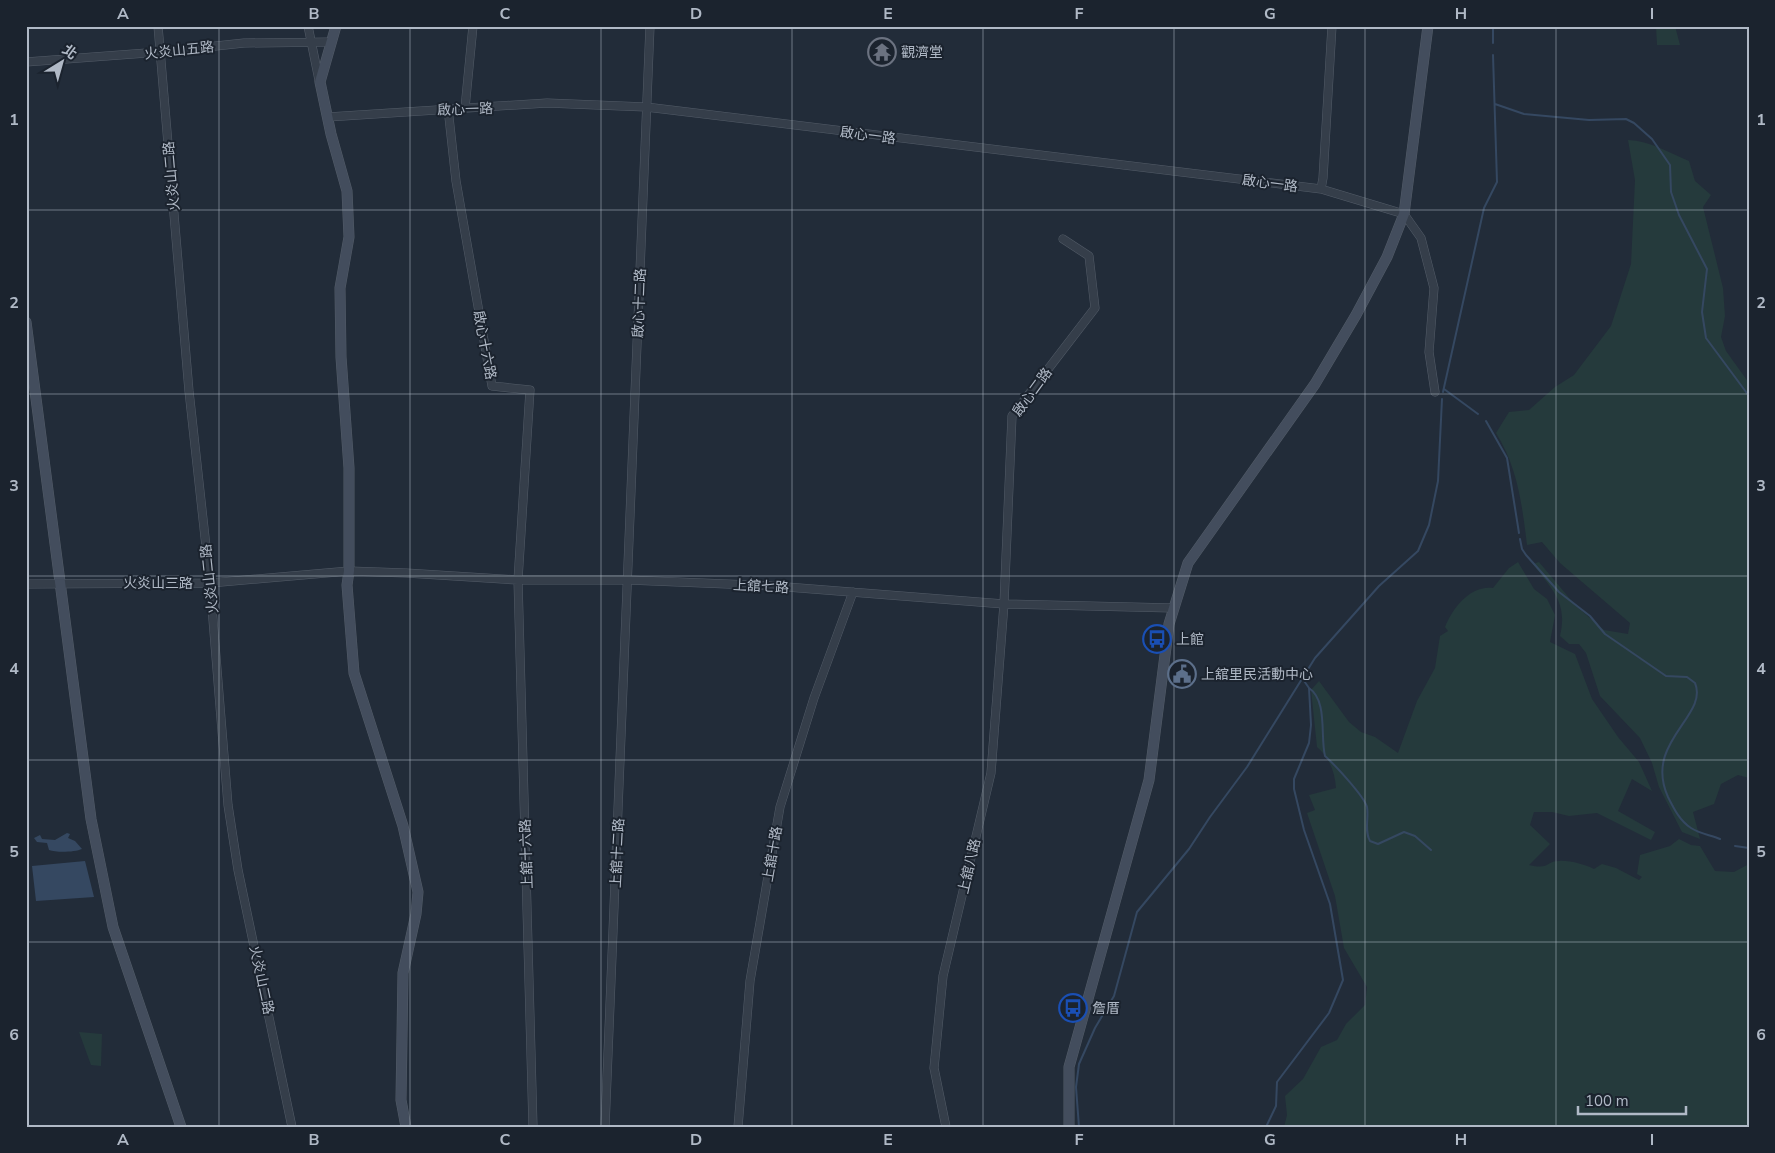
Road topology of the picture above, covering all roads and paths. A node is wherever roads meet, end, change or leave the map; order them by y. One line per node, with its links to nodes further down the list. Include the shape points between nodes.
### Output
1 (158, 26): 10 (street, 火炎山二路)
2 (308, 26): 8 (street)
3 (336, 26): 9 (street)
4 (473, 26): 15 (street)
5 (650, 26): 13 (street, 啟心十二路)
6 (1332, 26): 17 (street)
7 (1428, 26): 18 (street)
8 (311, 41): 9 (street, 火炎山五路); 10 (street, 火炎山五路, via 244,43); 12 (street)
9 (332, 42): 12 (street)
10 (160, 52): 11 (street, 火炎山五路); 26 (street, 火炎山二路, via 189,391)
11 (26, 62)
12 (320, 82): 16 (street)
13 (646, 107): 15 (street, 啟心一路, via 547,103); 17 (street, 啟心一路); 24 (street, 啟心十二路)
14 (448, 108): 15 (street, 啟心一路); 16 (street, 啟心一路); 23 (street, 啟心十六路, via 456,181 492,386 530,390)
15 (465, 108)
16 (328, 117): 22 (street, via 347,191 349,237 340,288 349,468)
17 (1320, 189): 18 (street, 啟心一路)
18 (1404, 214): 21 (street, via 1421,238 1434,288 1429,352); 30 (street, via 1387,257 1356,316 1314,384 1188,563)
19 (1063, 239): 29 (street, 啟心二路, via 1089,256 1095,308 1012,416)
20 (26, 322): 25 (street)
21 (1435, 392)
22 (349, 572): 23 (street, 上舘七路); 26 (street, 火炎山三路); 33 (street, via 347,585 354,673 402,826 418,892 403,973 401,1100)
23 (518, 580): 24 (street, 上舘七路); 34 (street, 上舘十六路)
24 (628, 580): 28 (street, 上舘七路); 35 (street, 上舘十二路)
25 (60, 583): 26 (street, 火炎山三路); 27 (street, 火炎山三路); 31 (street, via 100,869 116,937)
26 (210, 583): 32 (street, 火炎山二路, via 228,806 238,870)
27 (26, 584)
28 (853, 592): 29 (street, 上舘七路); 36 (street, 上舘十路, via 814,698 780,807 750,981)
29 (1004, 604): 30 (street, 上舘七路); 37 (street, 上舘八路, via 991,773 943,976 934,1068)
30 (1173, 608): 38 (street, via 1149,780 1069,1067)
31 (181, 1127)
32 (292, 1127)
33 (406, 1127)
34 (533, 1127)
35 (604, 1127)
36 (738, 1127)
37 (946, 1127)
38 (1070, 1127)

